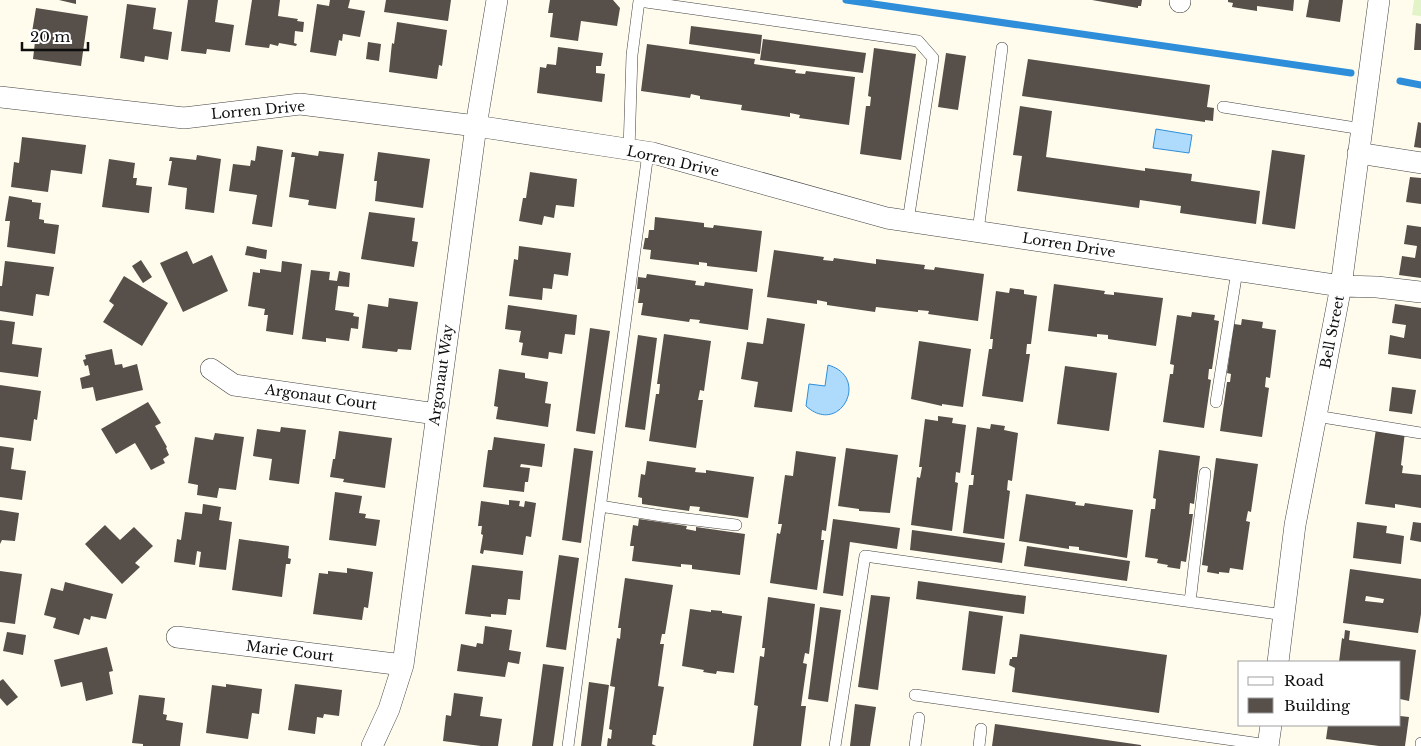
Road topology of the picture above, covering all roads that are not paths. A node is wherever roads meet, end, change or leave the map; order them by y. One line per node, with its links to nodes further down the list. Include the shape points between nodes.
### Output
1 (497, 0): 6 (street, Argonaut Way)
2 (1379, 0): 7 (street, Bell Street)
3 (1002, 48): 12 (lane)
4 (0, 97): 6 (street, Lorren Drive, via 184,118 300,104)
5 (1223, 107): 7 (lane)
6 (476, 126): 8 (street, Lorren Drive); 18 (street, Argonaut Way)
7 (1362, 129): 9 (street, Bell Street)
8 (639, 151): 11 (street, Lorren Drive); 11 (lane, via 632,55 639,1 918,41 934,58); 22 (lane)
9 (1358, 153): 10 (street); 14 (street, Bell Street)
10 (1421, 163)
11 (908, 221): 12 (street, Lorren Drive)
12 (978, 231): 13 (street, Lorren Drive)
13 (1237, 271): 14 (street, Lorren Drive); 17 (lane)
14 (1340, 286): 15 (street, Lorren Drive); 19 (street, Bell Street)
15 (1421, 292)
16 (212, 369): 18 (street, Argonaut Court, via 234,385)
17 (1216, 402)
18 (436, 414): 28 (street, Argonaut Way)
19 (1316, 416): 20 (lane); 25 (street, Bell Street, via 1295,525)
20 (1421, 433)
21 (1204, 473): 24 (lane)
22 (600, 506): 23 (lane); 34 (lane)
23 (736, 525)
24 (1190, 602): 25 (lane); 35 (lane, via 865,556)
25 (1284, 615): 27 (street, Bell Street)
26 (177, 637): 28 (street, Marie Court)
27 (1278, 661)
28 (403, 665): 33 (street, Argonaut Way, via 389,709)
29 (914, 695): 32 (lane)
30 (919, 718): 36 (lane)
31 (981, 729): 37 (lane)
32 (1269, 739)
33 (372, 746)
34 (568, 746)
35 (835, 746)
36 (915, 746)
37 (979, 746)

